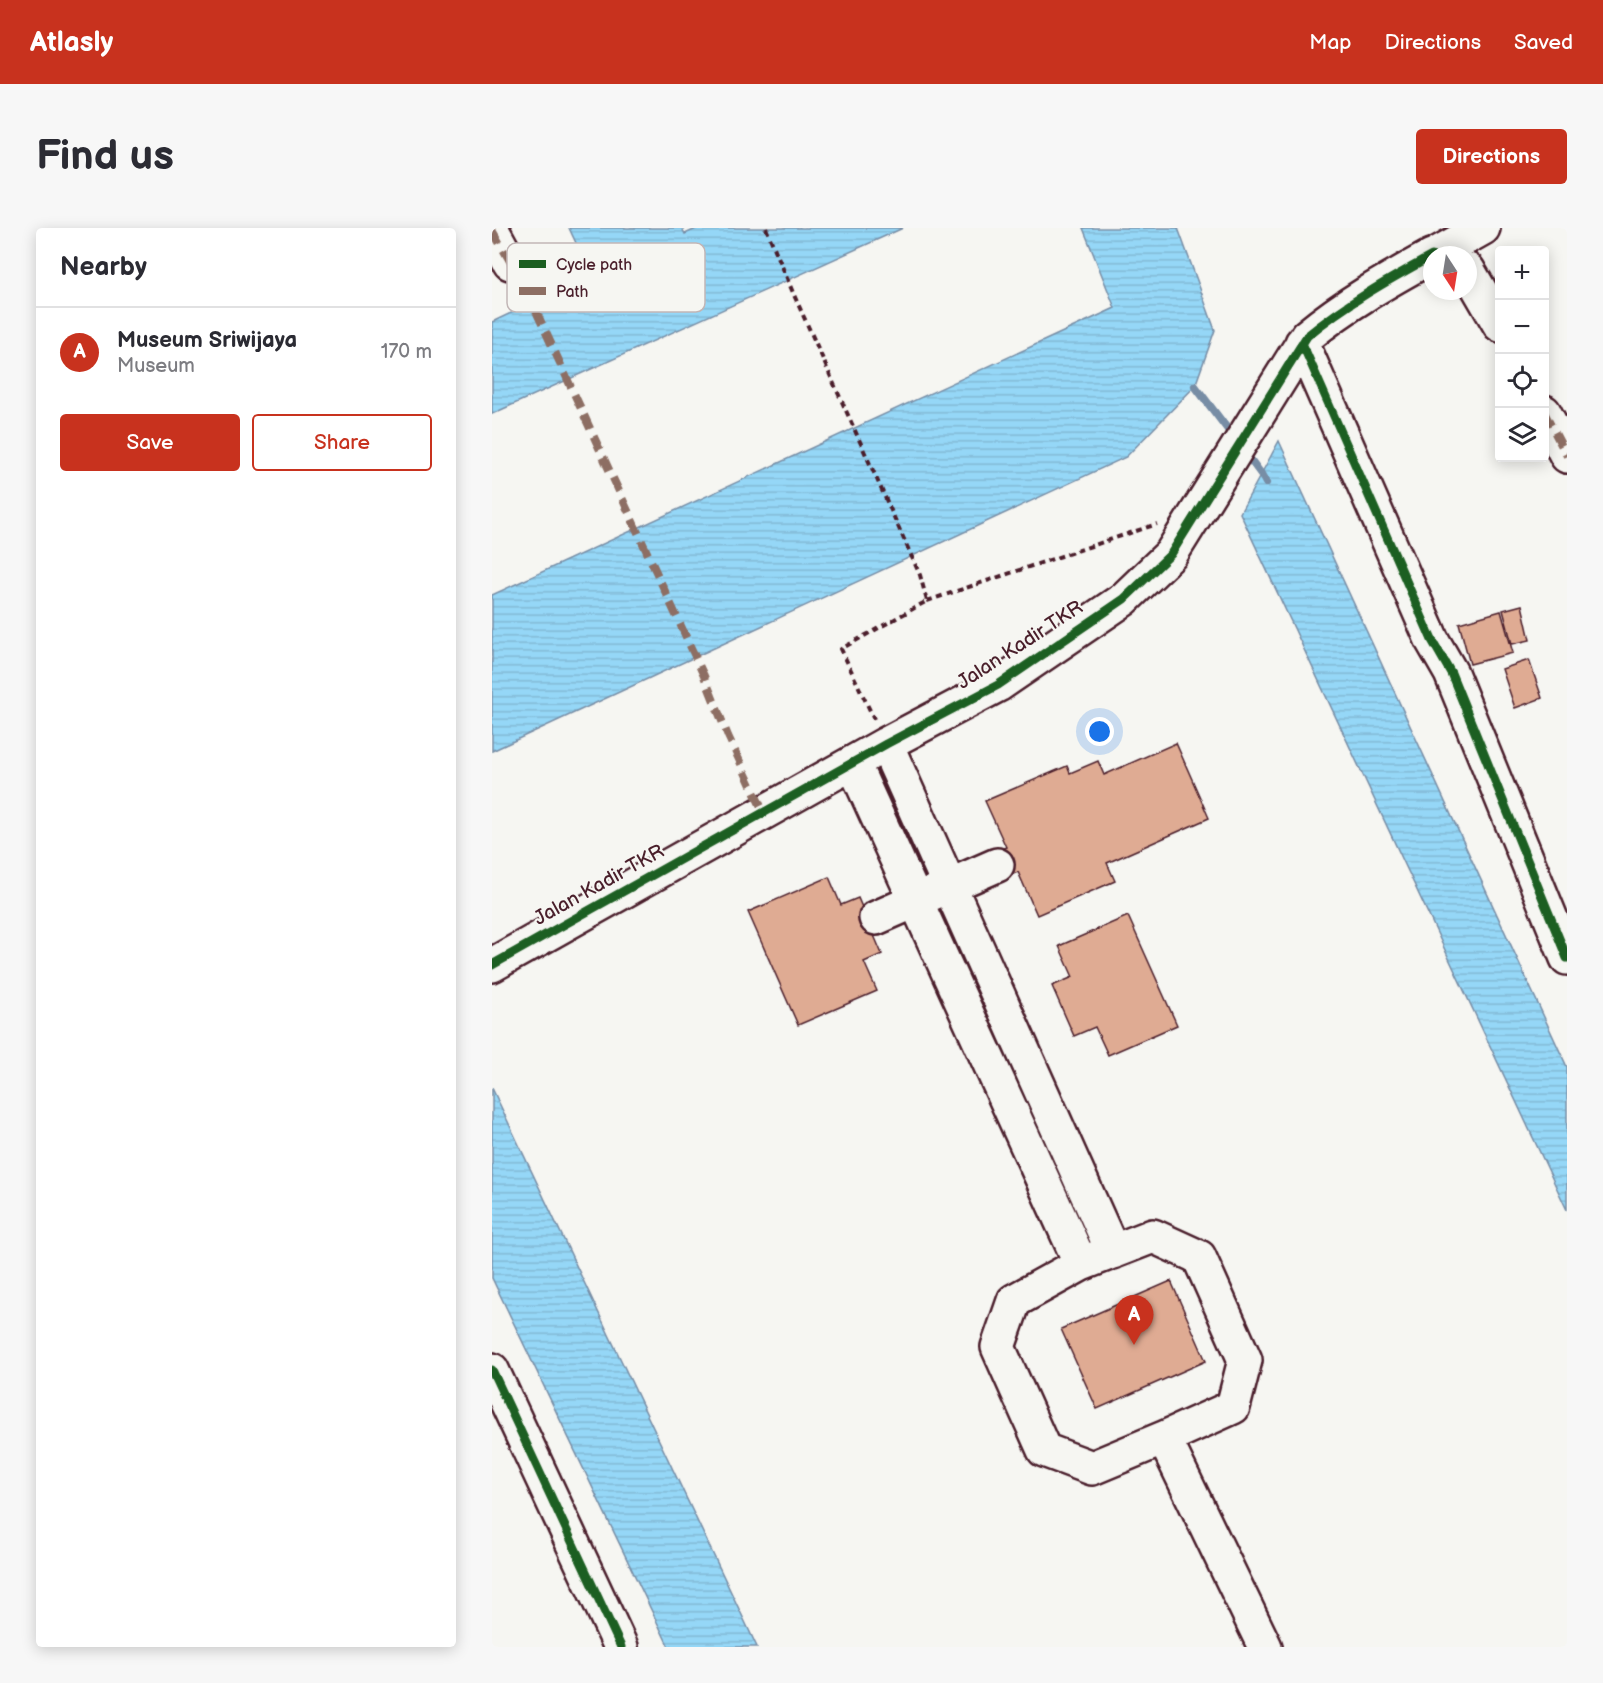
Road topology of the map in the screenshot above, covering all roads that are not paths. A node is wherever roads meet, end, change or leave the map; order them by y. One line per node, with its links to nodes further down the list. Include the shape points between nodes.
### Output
1 (1483, 228): 3 (street, Jalan Kadir TKR)
2 (492, 230): 4 (street)
3 (1462, 246)
4 (507, 258)
5 (1423, 267): 8 (street, Jalan Kadir TKR, via 1375,287 1334,314)
6 (1477, 293): 7 (street)
7 (1495, 318)
8 (1299, 347): 11 (street, Jalan Kadir TKR, via 1171,554 1124,599 998,685); 17 (street, via 1432,640 1451,673)
9 (1549, 420): 10 (street)
10 (1567, 456)
11 (886, 744): 12 (street, Jalan Kadir TKR); 14 (street)
12 (853, 763): 15 (street); 18 (street, Jalan Kadir TKR)
13 (997, 866): 14 (street)
14 (950, 886): 15 (street); 19 (street)
15 (916, 901): 16 (street); 20 (street)
16 (876, 918)
17 (1563, 941)
18 (492, 965)
19 (1113, 1252): 20 (street); 22 (street, via 1153,1236 1199,1257 1245,1360 1233,1407)
20 (1081, 1264): 22 (street, via 1014,1301 998,1347 1044,1450 1092,1468)
21 (492, 1370): 23 (street)
22 (1164, 1438): 24 (street)
23 (621, 1647)
24 (1265, 1647)

